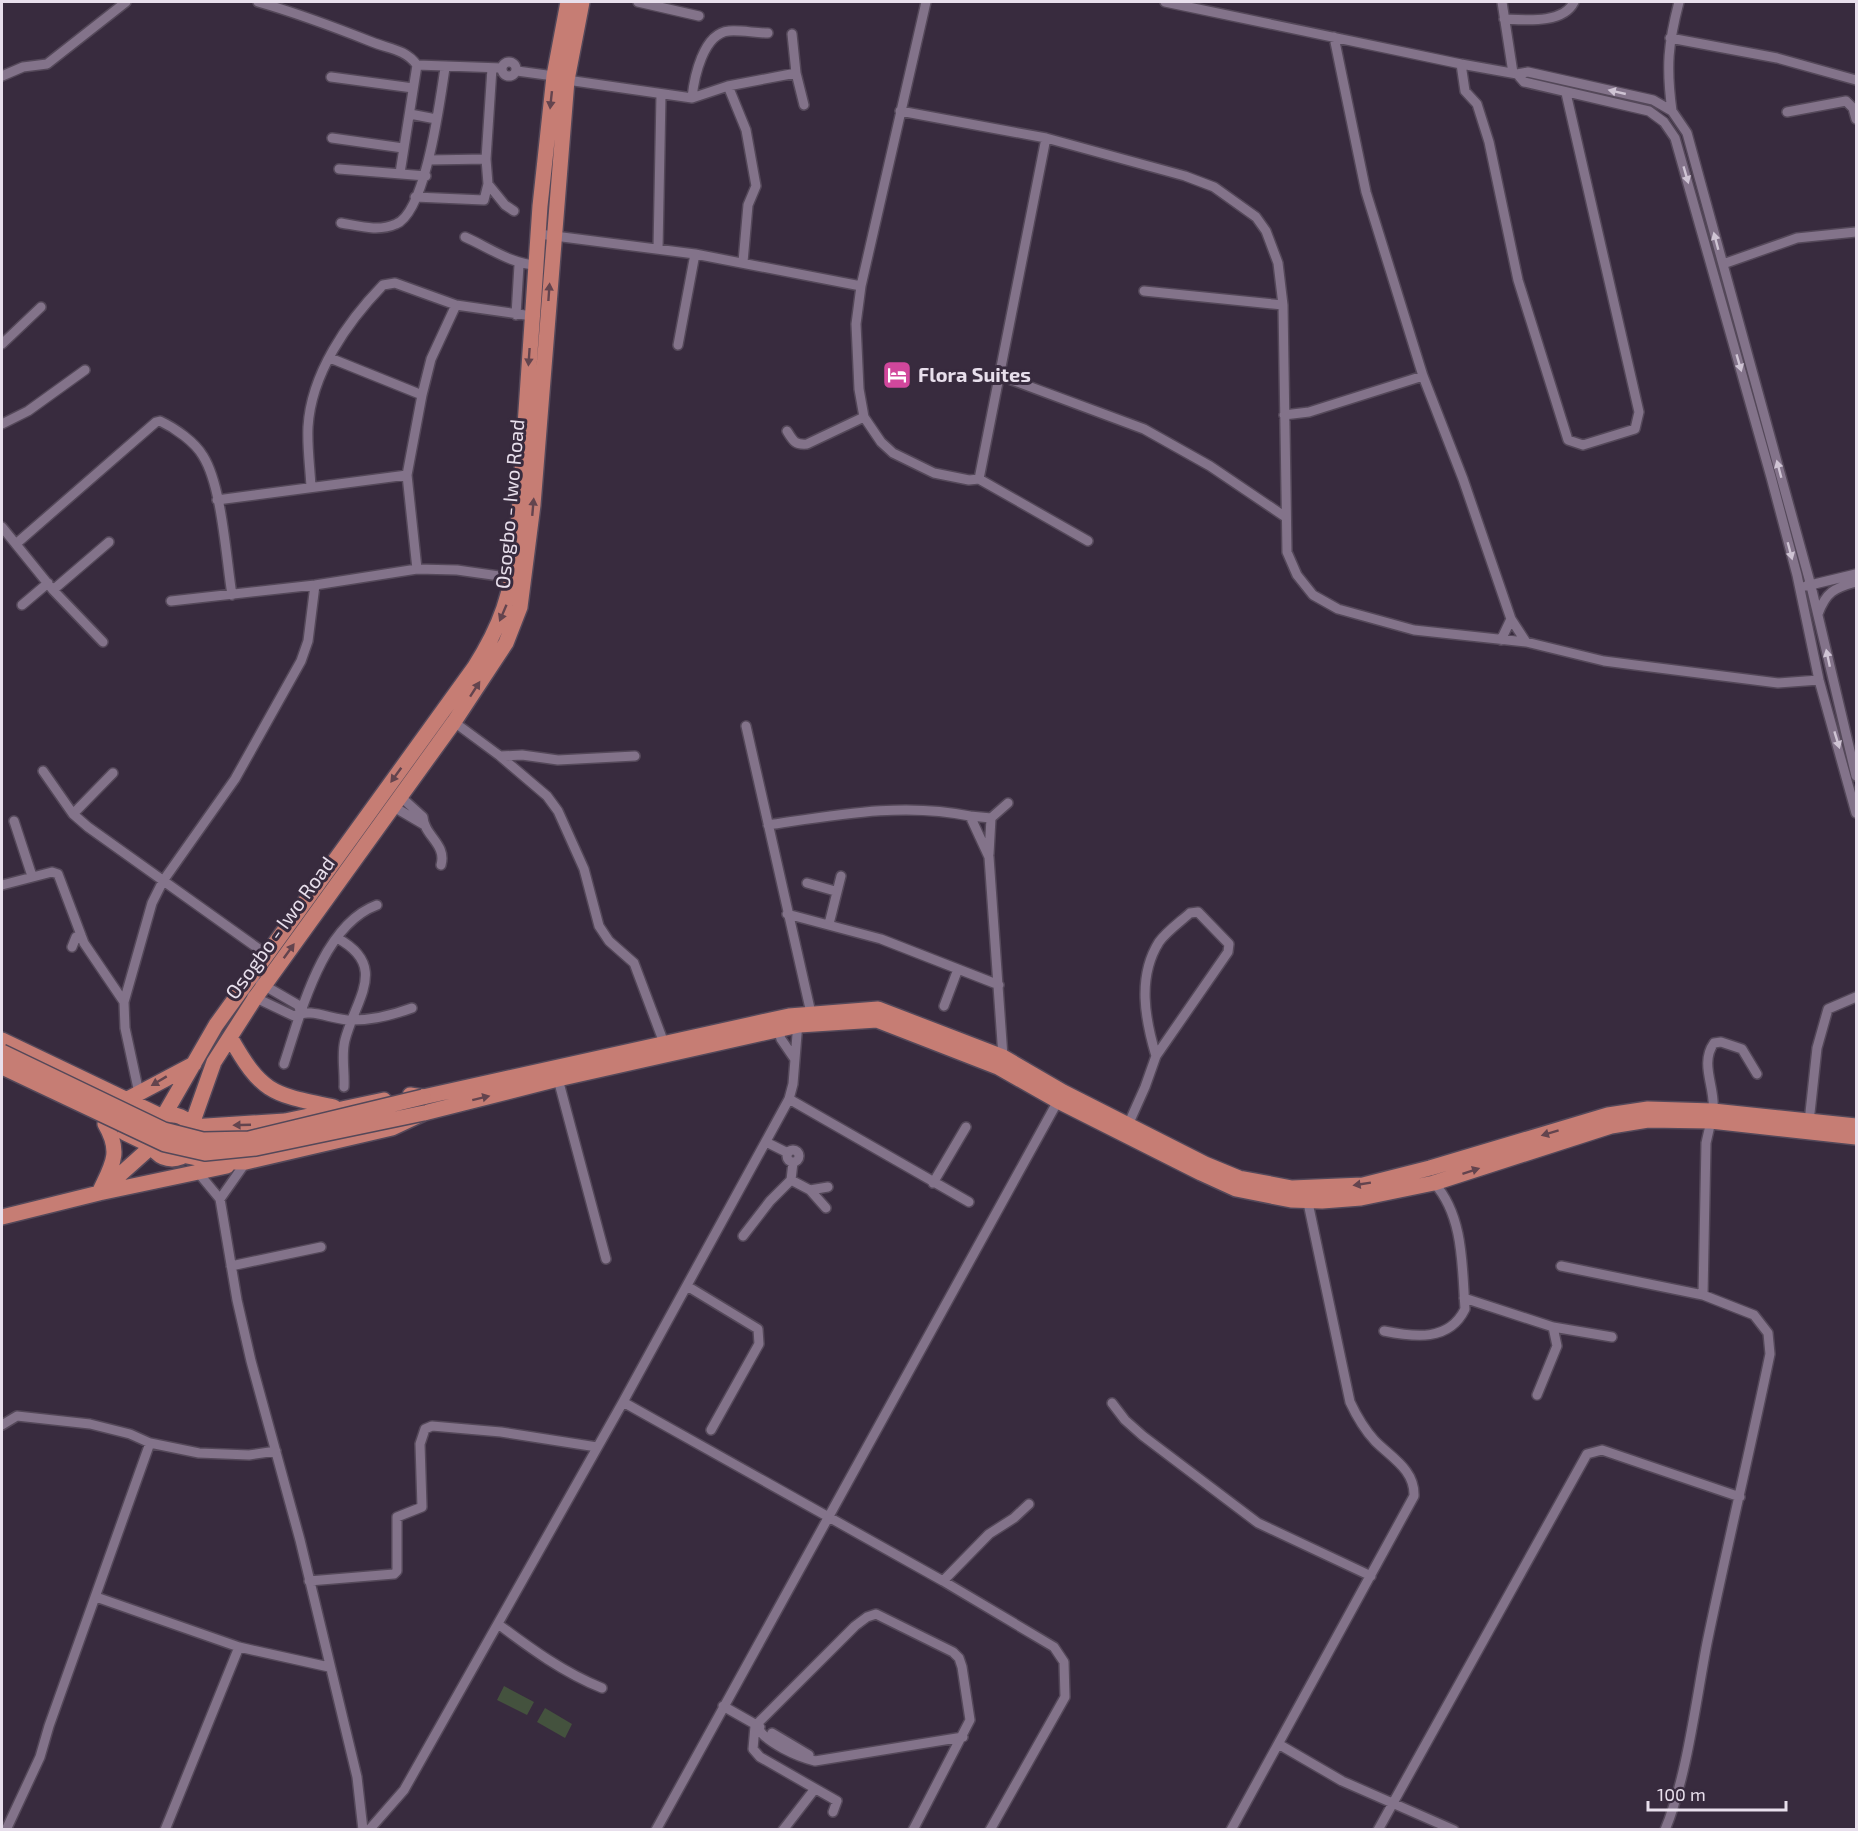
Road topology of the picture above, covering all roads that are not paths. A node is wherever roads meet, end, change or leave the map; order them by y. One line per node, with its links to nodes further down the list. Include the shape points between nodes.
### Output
1 (126, 2): 23 (street, via 47,64 23,67)
2 (258, 2): 18 (street, via 402,51)
3 (568, 2): 25 (main road, Osogbo - Iwo Road, via 561,24)
4 (582, 2): 25 (main road, Osogbo - Iwo Road)
5 (638, 2): 11 (street)
6 (926, 2): 33 (street)
7 (1165, 2): 15 (street)
8 (1502, 2): 12 (street)
9 (1575, 2): 12 (street, via 1563,14)
10 (1679, 2): 16 (street)
11 (699, 16)
12 (1504, 20): 22 (street)
13 (768, 33): 31 (street, via 728,31 717,35 694,80)
14 (792, 34): 21 (street)
15 (1334, 37): 17 (street); 71 (street, via 1366,192)
16 (1670, 38): 26 (street, via 1777,58); 34 (street, via 1666,70)
17 (1461, 64): 22 (street); 29 (street, via 1465,91 1477,104 1489,142 1518,280 1562,419 1569,440 1583,445 1635,429 1640,412)
18 (417, 65): 19 (street); 28 (street)
19 (445, 68): 20 (street); 37 (street)
20 (497, 68): 25 (street, via 510,62 517,71); 42 (street)
21 (796, 73): 27 (street); 32 (street)
22 (1515, 74): 29 (street, via 1524,82); 34 (street, one-way to 22, via 1653,100 1528,72)
23 (2, 76)
24 (332, 77): 28 (street)
25 (560, 78): 30 (street); 52 (main road, Osogbo - Iwo Road)
26 (1857, 80)
27 (728, 86): 31 (street); 56 (street, via 746,130 756,186 746,219)
28 (413, 88): 36 (street)
29 (1566, 93): 93 (street, one-way to 93, via 1649,111 1664,122 1675,138)
30 (661, 95): 31 (street); 54 (street)
31 (692, 98)
32 (804, 105)
33 (900, 111): 40 (street); 60 (street)
34 (1672, 111): 57 (street, one-way to 34, via 1687,133)
35 (1787, 112): 38 (street, via 1846,101)
36 (410, 114): 37 (street); 41 (street)
37 (436, 119): 43 (street)
38 (1857, 119)
39 (332, 138): 41 (street)
40 (1046, 138): 63 (street, via 1185,176 1214,187 1242,205 1266,231 1278,263); 70 (street)
41 (403, 148): 45 (street)
42 (486, 159): 43 (street); 47 (street)
43 (429, 160): 46 (street)
44 (339, 170): 45 (street)
45 (400, 173): 46 (street)
46 (426, 176): 48 (street)
47 (488, 184): 48 (street, via 484,201); 49 (street)
48 (415, 197): 50 (street, via 398,224 372,229)
49 (514, 211)
50 (340, 223)
51 (1857, 232): 57 (street, via 1797,238)
52 (546, 235): 54 (street); 59 (main road, Osogbo - Iwo Road); 103 (main road, Osogbo - Iwo Road, one-way to 52, via 506,643 524,591)
53 (465, 237): 58 (street, via 497,250)
54 (658, 249): 55 (street)
55 (695, 254): 56 (street); 67 (street)
56 (743, 261): 60 (street)
57 (1723, 264): 91 (street, one-way to 57)
58 (519, 265): 59 (street); 65 (street)
59 (537, 265): 65 (main road, Osogbo - Iwo Road)
60 (861, 286): 74 (street, via 856,362)
61 (1144, 291): 63 (street)
62 (456, 305): 65 (street); 68 (street, via 388,282 368,300); 72 (street, via 431,359)
63 (1283, 305): 73 (street)
64 (41, 307): 66 (street)
65 (524, 315): 88 (main road, Osogbo - Iwo Road, one-way to 88)
66 (2, 344)
67 (678, 345)
68 (330, 358): 72 (street); 79 (street, via 319,377 310,407)
69 (85, 370): 75 (street, via 28,411)
70 (1000, 376): 78 (street); 81 (street, via 1144,429 1210,466)
71 (1423, 376): 73 (street); 98 (street)
72 (422, 395): 77 (street)
73 (1284, 415): 81 (street)
74 (864, 417): 76 (street, via 807,444 799,445); 78 (street, via 881,442 912,464 952,477)
75 (2, 424)
76 (787, 431)
77 (408, 475): 79 (street); 86 (street)
78 (979, 479): 83 (street)
79 (311, 487): 80 (street)
80 (217, 500): 85 (street, via 203,455 164,423 156,422); 94 (street)
81 (1284, 516): 99 (street, via 1287,552 1297,575 1313,595 1338,609 1414,630)
82 (2, 526): 85 (street)
83 (1088, 541)
84 (109, 542): 92 (street)
85 (17, 543): 92 (street)
86 (417, 569): 88 (street); 90 (street)
87 (1857, 574): 91 (street)
88 (513, 578): 131 (main road, Osogbo - Iwo Road, one-way to 131, via 506,609 474,668)
89 (1857, 582): 97 (street, via 1838,587 1824,598)
90 (315, 585): 94 (street); 123 (street, via 308,641 301,661 235,779)
91 (1811, 585): 93 (street); 97 (street)
92 (50, 587): 96 (street); 100 (street)
93 (1800, 588): 102 (street)
94 (232, 595): 95 (street)
95 (171, 601)
96 (22, 605)
97 (1818, 614): 107 (street, one-way to 97)
98 (1511, 619): 99 (street); 101 (street)
99 (1501, 640): 101 (street)
100 (104, 642)
101 (1526, 642): 102 (street, via 1604,661 1778,683)
102 (1819, 680): 113 (street, one-way to 113)
103 (454, 722): 105 (street); 111 (main road, Osogbo - Iwo Road)
104 (746, 726): 118 (street)
105 (500, 756): 106 (street); 146 (street, via 558,810 584,870 599,926 609,941 634,963)
106 (635, 756)
107 (1855, 760): 110 (street)
108 (43, 771): 114 (street)
109 (113, 772): 114 (street)
110 (1857, 776)
111 (397, 802): 120 (street, via 423,824 440,846); 135 (main road, Osogbo - Iwo Road, one-way to 111)
112 (1008, 803): 116 (street)
113 (1857, 813)
114 (74, 814): 123 (street)
115 (970, 816): 116 (street); 118 (street, via 937,809 902,808); 119 (street)
116 (991, 818): 119 (street)
117 (14, 821): 121 (street)
118 (768, 825): 128 (street)
119 (989, 857): 134 (street)
120 (441, 865)
121 (32, 876): 125 (street); 137 (street, via 58,874 83,939)
122 (841, 876): 126 (street)
123 (163, 881): 131 (street); 137 (street, via 152,903)
124 (807, 883): 126 (street)
125 (2, 885)
126 (836, 891): 129 (street)
127 (377, 905): 130 (street, via 351,919)
128 (787, 914): 129 (street); 141 (street)
129 (829, 924): 132 (street, via 882,939)
130 (337, 938): 140 (street, via 310,986); 142 (street, via 351,946 367,970)
131 (266, 954): 133 (main road, Osogbo - Iwo Road)
132 (958, 969): 134 (street); 138 (street)
133 (245, 983): 135 (street); 135 (street); 151 (main road, Osogbo - Iwo Road)
134 (999, 985): 149 (street)
135 (259, 992): 140 (street, via 298,1005); 140 (street, via 294,1016); 144 (main road, Osogbo - Iwo Road)
136 (1857, 997): 165 (street, via 1828,1009 1824,1019)
137 (124, 1002): 160 (street)
138 (944, 1006)
139 (412, 1008): 142 (street, via 377,1019)
140 (302, 1012): 142 (street); 152 (street)
141 (802, 1018): 143 (main road); 149 (main road, via 878,1009); 150 (street); 158 (main road, via 877,1020 998,1067)
142 (351, 1021): 157 (street, via 343,1058)
143 (776, 1025): 146 (main road); 150 (street); 156 (main road)
144 (230, 1037): 162 (main road, via 249,1071 273,1091); 169 (main road, Osogbo - Iwo Road, via 214,1062)
145 (2, 1040): 160 (main road)
146 (664, 1043): 161 (main road)
147 (2, 1052): 161 (main road, bridge, via 164,1130 203,1140 249,1139)
148 (1156, 1056): 148 (street, via 1144,1017 1148,965 1160,941 1190,913 1198,912 1229,948); 167 (street)
149 (1003, 1057): 158 (main road)
150 (794, 1058): 159 (street)
151 (194, 1064): 160 (main road, one-way to 160); 164 (main road, Osogbo - Iwo Road)
152 (284, 1064)
153 (2, 1067): 161 (main road, bridge, via 165,1144 205,1153 256,1149)
154 (2, 1074): 166 (main road)
155 (1756, 1074): 163 (street, via 1742,1049 1714,1043 1707,1062 1714,1100)
156 (558, 1079): 161 (main road, one-way to 156); 192 (street)
157 (344, 1087)
158 (1060, 1097): 167 (main road); 185 (main road, via 1236,1189); 211 (street)
159 (789, 1098): 173 (street); 180 (street)
160 (133, 1100): 164 (main road); 171 (main road, via 132,1122)
161 (424, 1105): 162 (main road, via 409,1095); 176 (main road, via 392,1128)
162 (340, 1108): 169 (main road, one-way to 169, via 273,1123)
163 (1712, 1116): 165 (main road); 172 (main road); 181 (main road, one-way to 163, via 1611,1126); 185 (main road, one-way to 185, via 1648,1109 1608,1115 1430,1168); 196 (street, via 1706,1143)
164 (163, 1117): 169 (main road, via 179,1117); 174 (main road, via 151,1129)
165 (1809, 1122): 168 (main road)
166 (105, 1124): 171 (main road); 184 (main road, via 116,1150)
167 (1128, 1125): 185 (main road, via 1239,1178 1292,1188)
168 (1857, 1126)
169 (191, 1127): 175 (main road, via 193,1139)
170 (966, 1127): 180 (street)
171 (121, 1131): 174 (main road)
172 (1857, 1137)
173 (766, 1142): 179 (street, via 788,1153 788,1160 793,1162); 195 (street)
174 (152, 1146): 175 (main road, via 166,1158); 184 (main road)
175 (184, 1155): 176 (main road); 177 (street); 178 (main road)
176 (241, 1163): 177 (main road); 186 (street)
177 (198, 1173): 178 (main road); 186 (street)
178 (175, 1177): 184 (main road)
179 (791, 1180): 183 (street); 190 (street)
180 (933, 1183): 187 (street)
181 (1434, 1183): 185 (main road, via 1361,1198); 197 (street, via 1444,1194 1454,1222 1463,1262)
182 (828, 1187): 183 (street)
183 (810, 1190): 188 (street)
184 (99, 1193): 189 (main road)
185 (1307, 1195): 212 (street, via 1350,1402 1358,1420 1408,1471 1414,1488 1410,1505)
186 (220, 1199): 193 (street)
187 (969, 1202)
188 (826, 1208)
189 (2, 1217)
190 (743, 1236)
191 (321, 1246): 193 (street)
192 (606, 1259)
193 (231, 1266): 208 (street, via 251,1361)
194 (1561, 1266): 196 (street)
195 (687, 1286): 202 (street); 205 (street, via 758,1329 760,1334 759,1344)
196 (1703, 1295): 209 (street, via 1754,1315 1768,1332 1770,1354)
197 (1464, 1298): 198 (street); 199 (street, via 1461,1315 1447,1329 1432,1336)
198 (1553, 1327): 200 (street); 201 (street, via 1557,1346)
199 (1384, 1331)
200 (1612, 1337)
201 (1537, 1395)
202 (623, 1402): 207 (street); 211 (street)
203 (1112, 1404): 212 (street, via 1143,1436 1258,1523)
204 (2, 1425): 206 (street, via 18,1416 90,1424)
205 (711, 1430)
206 (150, 1443): 208 (street, via 225,1455); 215 (street)
207 (597, 1447): 213 (street, via 501,1432 432,1426 425,1429 420,1444 422,1507 401,1515 396,1522 397,1571); 216 (street)
208 (276, 1451): 213 (street)
209 (1740, 1497): 225 (street, via 1602,1450 1587,1454); 238 (street, via 1678,1787)
210 (1029, 1504): 214 (street, via 989,1534)
211 (829, 1517): 214 (street); 220 (street)
212 (1371, 1576): 223 (street)
213 (309, 1581): 218 (street)
214 (943, 1581): 234 (street, via 1054,1647 1064,1662 1065,1697)
215 (96, 1597): 217 (street); 227 (street, via 40,1757)
216 (498, 1624): 219 (street, via 585,1682); 230 (street, via 404,1790)
217 (239, 1647): 218 (street); 228 (street)
218 (329, 1667): 229 (street, via 357,1777)
219 (602, 1688)
220 (723, 1706): 221 (street); 231 (street)
221 (756, 1726): 222 (street, via 784,1747 815,1761); 222 (street, via 855,1626 876,1614 959,1658 970,1720); 224 (street, via 753,1749 760,1757)
222 (963, 1737): 233 (street)
223 (1280, 1745): 225 (street, via 1342,1781); 235 (street)
224 (814, 1790): 226 (street, via 837,1801); 232 (street)
225 (1393, 1803): 236 (street); 237 (street)
226 (833, 1812)
227 (6, 1830)
228 (165, 1830)
229 (363, 1830)
230 (369, 1830)
231 (656, 1830)
232 (783, 1830)
233 (913, 1830)
234 (990, 1830)
235 (1231, 1830)
236 (1378, 1830)
237 (1454, 1830)
238 (1665, 1830)

